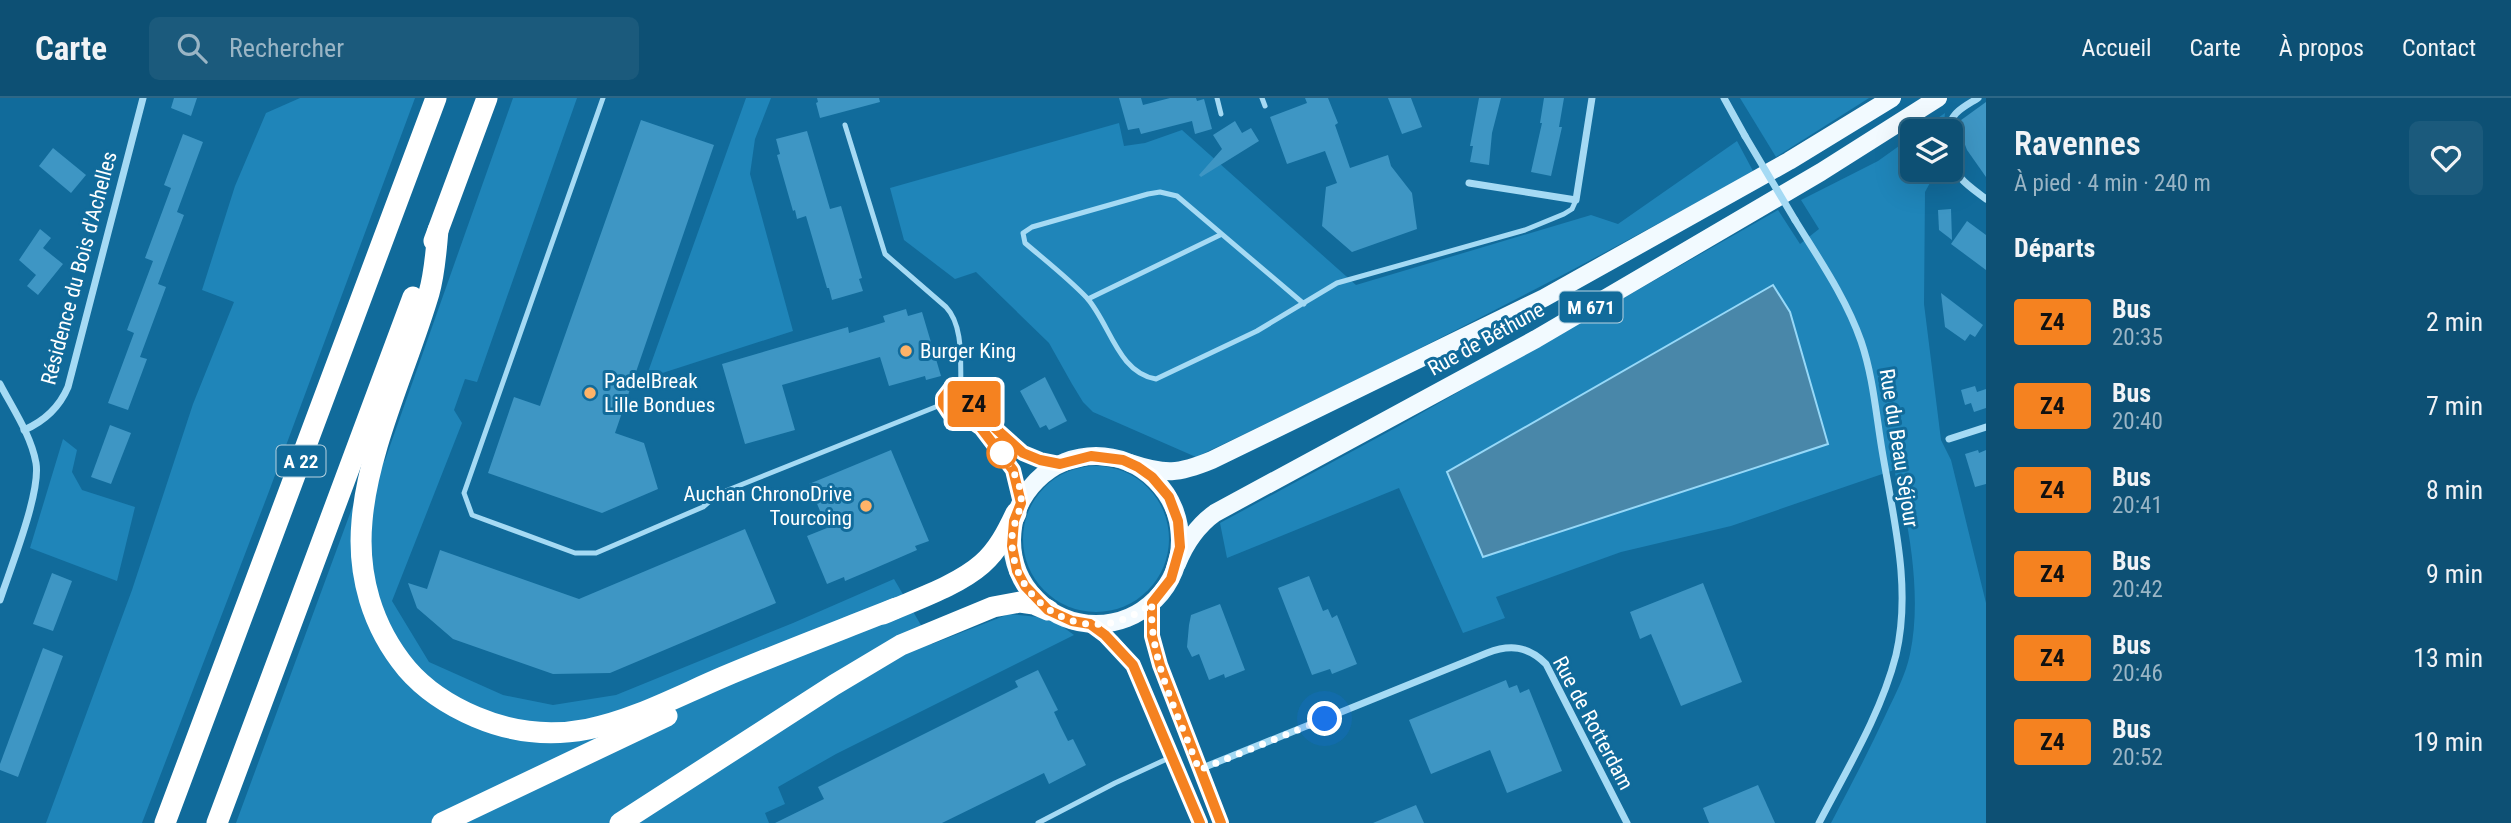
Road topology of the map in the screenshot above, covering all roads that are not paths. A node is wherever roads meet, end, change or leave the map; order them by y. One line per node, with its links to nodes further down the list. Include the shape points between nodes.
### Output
1 (143, 98): 30 (street, Résidence du Bois d'Achelles, via 68,387 44,419)
2 (436, 98): 43 (highway, A 22)
3 (487, 98): 20 (highway, A 22)
4 (603, 98): 27 (lane, via 464,493 472,515 575,553 596,553 702,507 718,494)
5 (1217, 98): 13 (lane)
6 (1262, 98): 12 (lane)
7 (1591, 98): 19 (street)
8 (1724, 98): 51 (street, Rue du Beau Séjour, bridge, via 1841,297 1861,342 1903,593 1899,642 1889,680)
9 (1892, 98): 32 (main road, Rue de Béthune / M 671, via 1544,298 1212,460 1174,473)
10 (1937, 98): 35 (main road, Rue de Béthune / M 671, via 1810,179 1548,332 1215,513 1188,541)
11 (1978, 98): 14 (street)
12 (1265, 106)
13 (1222, 114)
14 (1952, 119)
15 (845, 125): 25 (lane, via 885,254 954,317)
16 (1963, 181): 18 (street)
17 (1469, 183): 19 (street)
18 (1986, 199)
19 (1576, 200): 23 (lane, via 1564,214 1524,230 1359,275)
20 (438, 230): 38 (highway, via 429,293 373,465 360,539 373,611 398,658 429,690 464,712 500,726 545,733 585,731 642,713); 44 (highway, A 22)
21 (1220, 235): 22 (lane); 22 (lane, via 1177,196 1160,192 1026,230 1025,243); 23 (lane)
22 (1088, 299): 23 (lane, via 1126,362 1136,372 1156,379)
23 (1304, 304)
24 (0, 384): 30 (street)
25 (961, 387): 26 (lane); 27 (lane, via 947,391)
26 (973, 401): 28 (lane); 33 (lane, via 1018,450)
27 (943, 404): 28 (lane, via 949,413)
28 (961, 415): 34 (lane, via 981,428 1008,462 1018,482)
29 (1986, 428): 31 (street)
30 (24, 430): 36 (street, via 36,480)
31 (1949, 439)
32 (1130, 463): 33 (main road, via 1099,456); 35 (main road, via 1152,477 1173,505 1181,538)
33 (1060, 464): 34 (main road, via 1037,480)
34 (1018, 508): 38 (highway, via 999,544 981,565); 39 (main road, via 1012,538 1017,571 1030,593)
35 (1177, 564): 37 (main road, via 1168,585)
36 (0, 600)
37 (1152, 603): 40 (main road, via 1123,620); 42 (street, via 1156,650)
38 (896, 608): 45 (highway)
39 (1048, 610): 40 (main road); 46 (highway, via 1020,602 993,607 892,650)
40 (1090, 624): 41 (street, via 1114,642 1133,665)
41 (1172, 757): 47 (lane); 48 (street)
42 (1199, 770): 49 (street); 50 (street, Rue de Rotterdam, via 1487,653 1520,648 1546,664)
43 (165, 823)
44 (217, 823)
45 (442, 823)
46 (620, 823)
47 (1038, 823)
48 (1200, 823)
49 (1221, 823)
50 (1627, 823)
51 (1819, 823)

